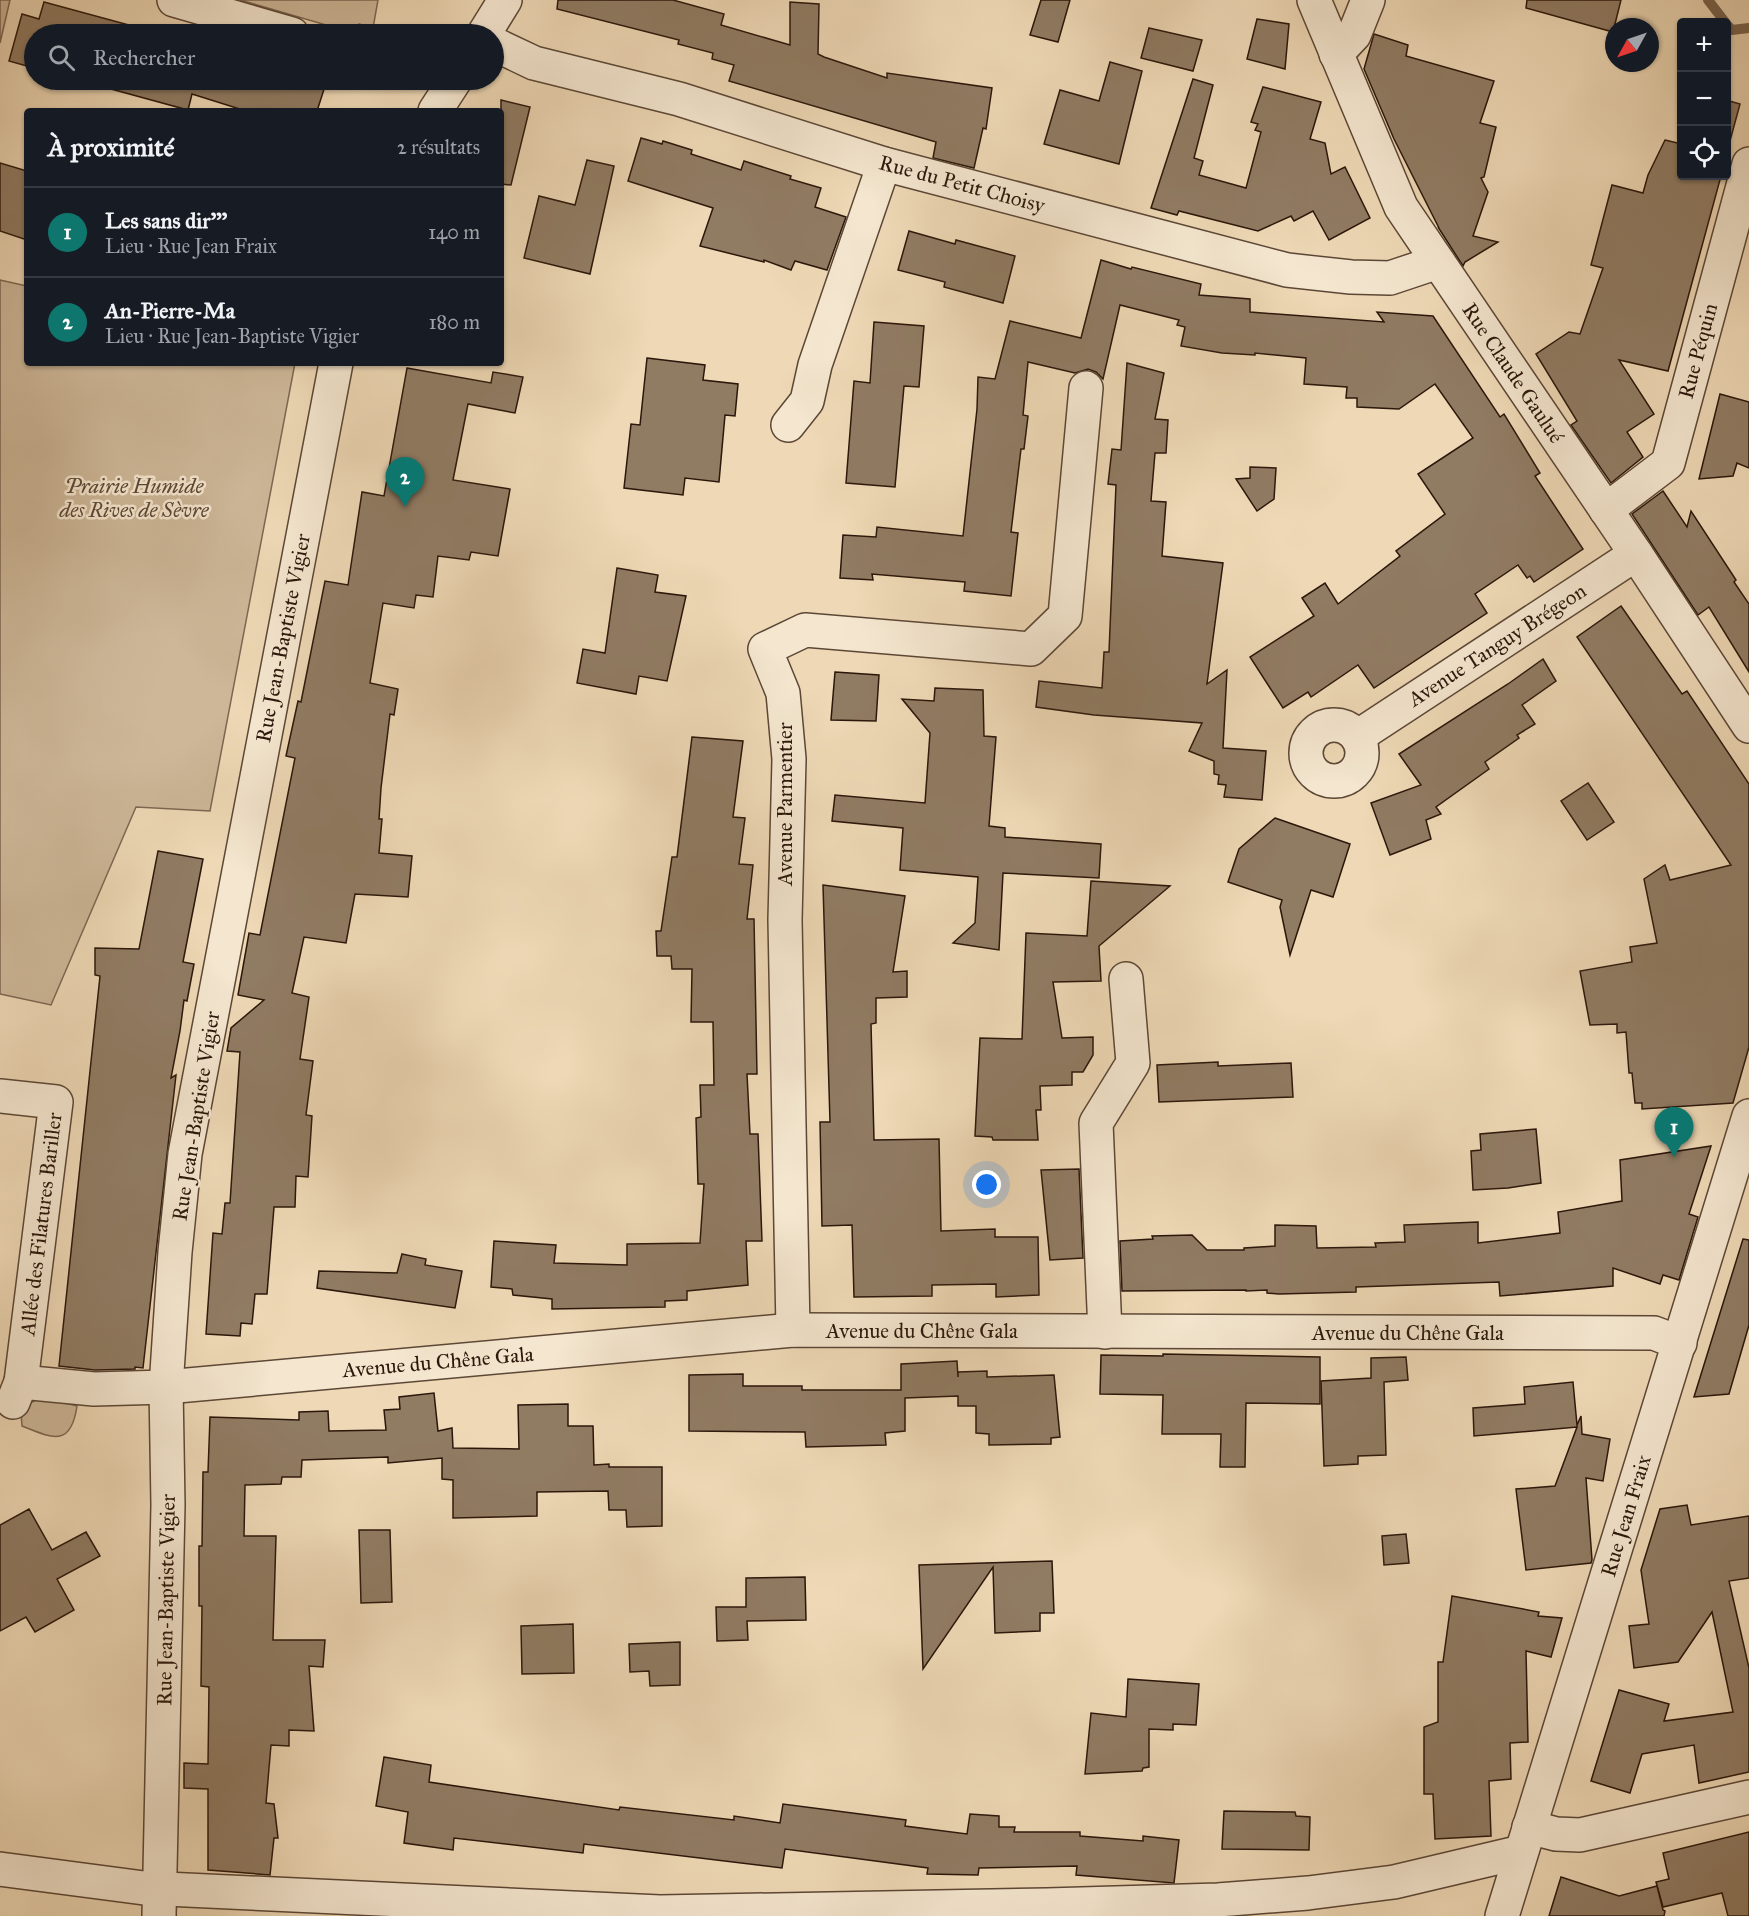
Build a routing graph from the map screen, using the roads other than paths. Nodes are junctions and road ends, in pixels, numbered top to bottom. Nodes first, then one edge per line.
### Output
1 (174, 0) edge
2 (505, 0) edge
3 (1314, 0) edge
4 (1368, 0) edge
5 (257, 24) edge
6 (490, 24) edge
7 (504, 50) edge
8 (1336, 54) junction
9 (884, 164) junction
10 (1749, 164) edge
11 (1438, 262) junction
12 (335, 366) edge
13 (1086, 388) dead end
14 (788, 425) dead end
15 (1606, 510) junction
16 (1636, 554) junction
17 (1749, 726) edge
18 (1358, 737) dead end
19 (1126, 979) dead end
20 (0, 1096) edge
21 (1749, 1116) edge
22 (793, 1330) junction
23 (1105, 1332) junction
24 (1680, 1342) junction
25 (166, 1387) junction
26 (1749, 1797) edge
27 (1525, 1840) junction
28 (0, 1869) edge
29 (160, 1902) edge
30 (899, 1912) edge
31 (1502, 1916) edge

1 - 5 street
2 - 6 street
3 - 8 street, Rue Claude Gaulué
4 - 8 street
7 - 9 street, Rue du Petit Choisy
8 - 11 street, Rue Claude Gaulué
9 - 11 street, Rue du Petit Choisy
9 - 14 street
10 - 15 street, Rue Péquin
11 - 15 street, Rue Claude Gaulué
12 - 25 street, Rue Jean-Baptiste Vigier
13 - 22 street, Avenue Parmentier
15 - 16 street, Rue Claude Gaulué
16 - 17 street, Rue Claude Gaulué
16 - 18 street, Avenue Tanguy Brégeon
19 - 23 street
20 - 25 street, Allée des Filatures Bariller
21 - 24 street, Rue Jean Fraix
22 - 23 street, Avenue du Chêne Gala
22 - 25 street, Avenue du Chêne Gala
23 - 24 street, Avenue du Chêne Gala
24 - 27 street, Rue Jean Fraix
25 - 29 street, Rue Jean-Baptiste Vigier
26 - 27 street
27 - 30 street
27 - 31 street, Rue Jean Fraix
28 - 29 street
29 - 30 street

